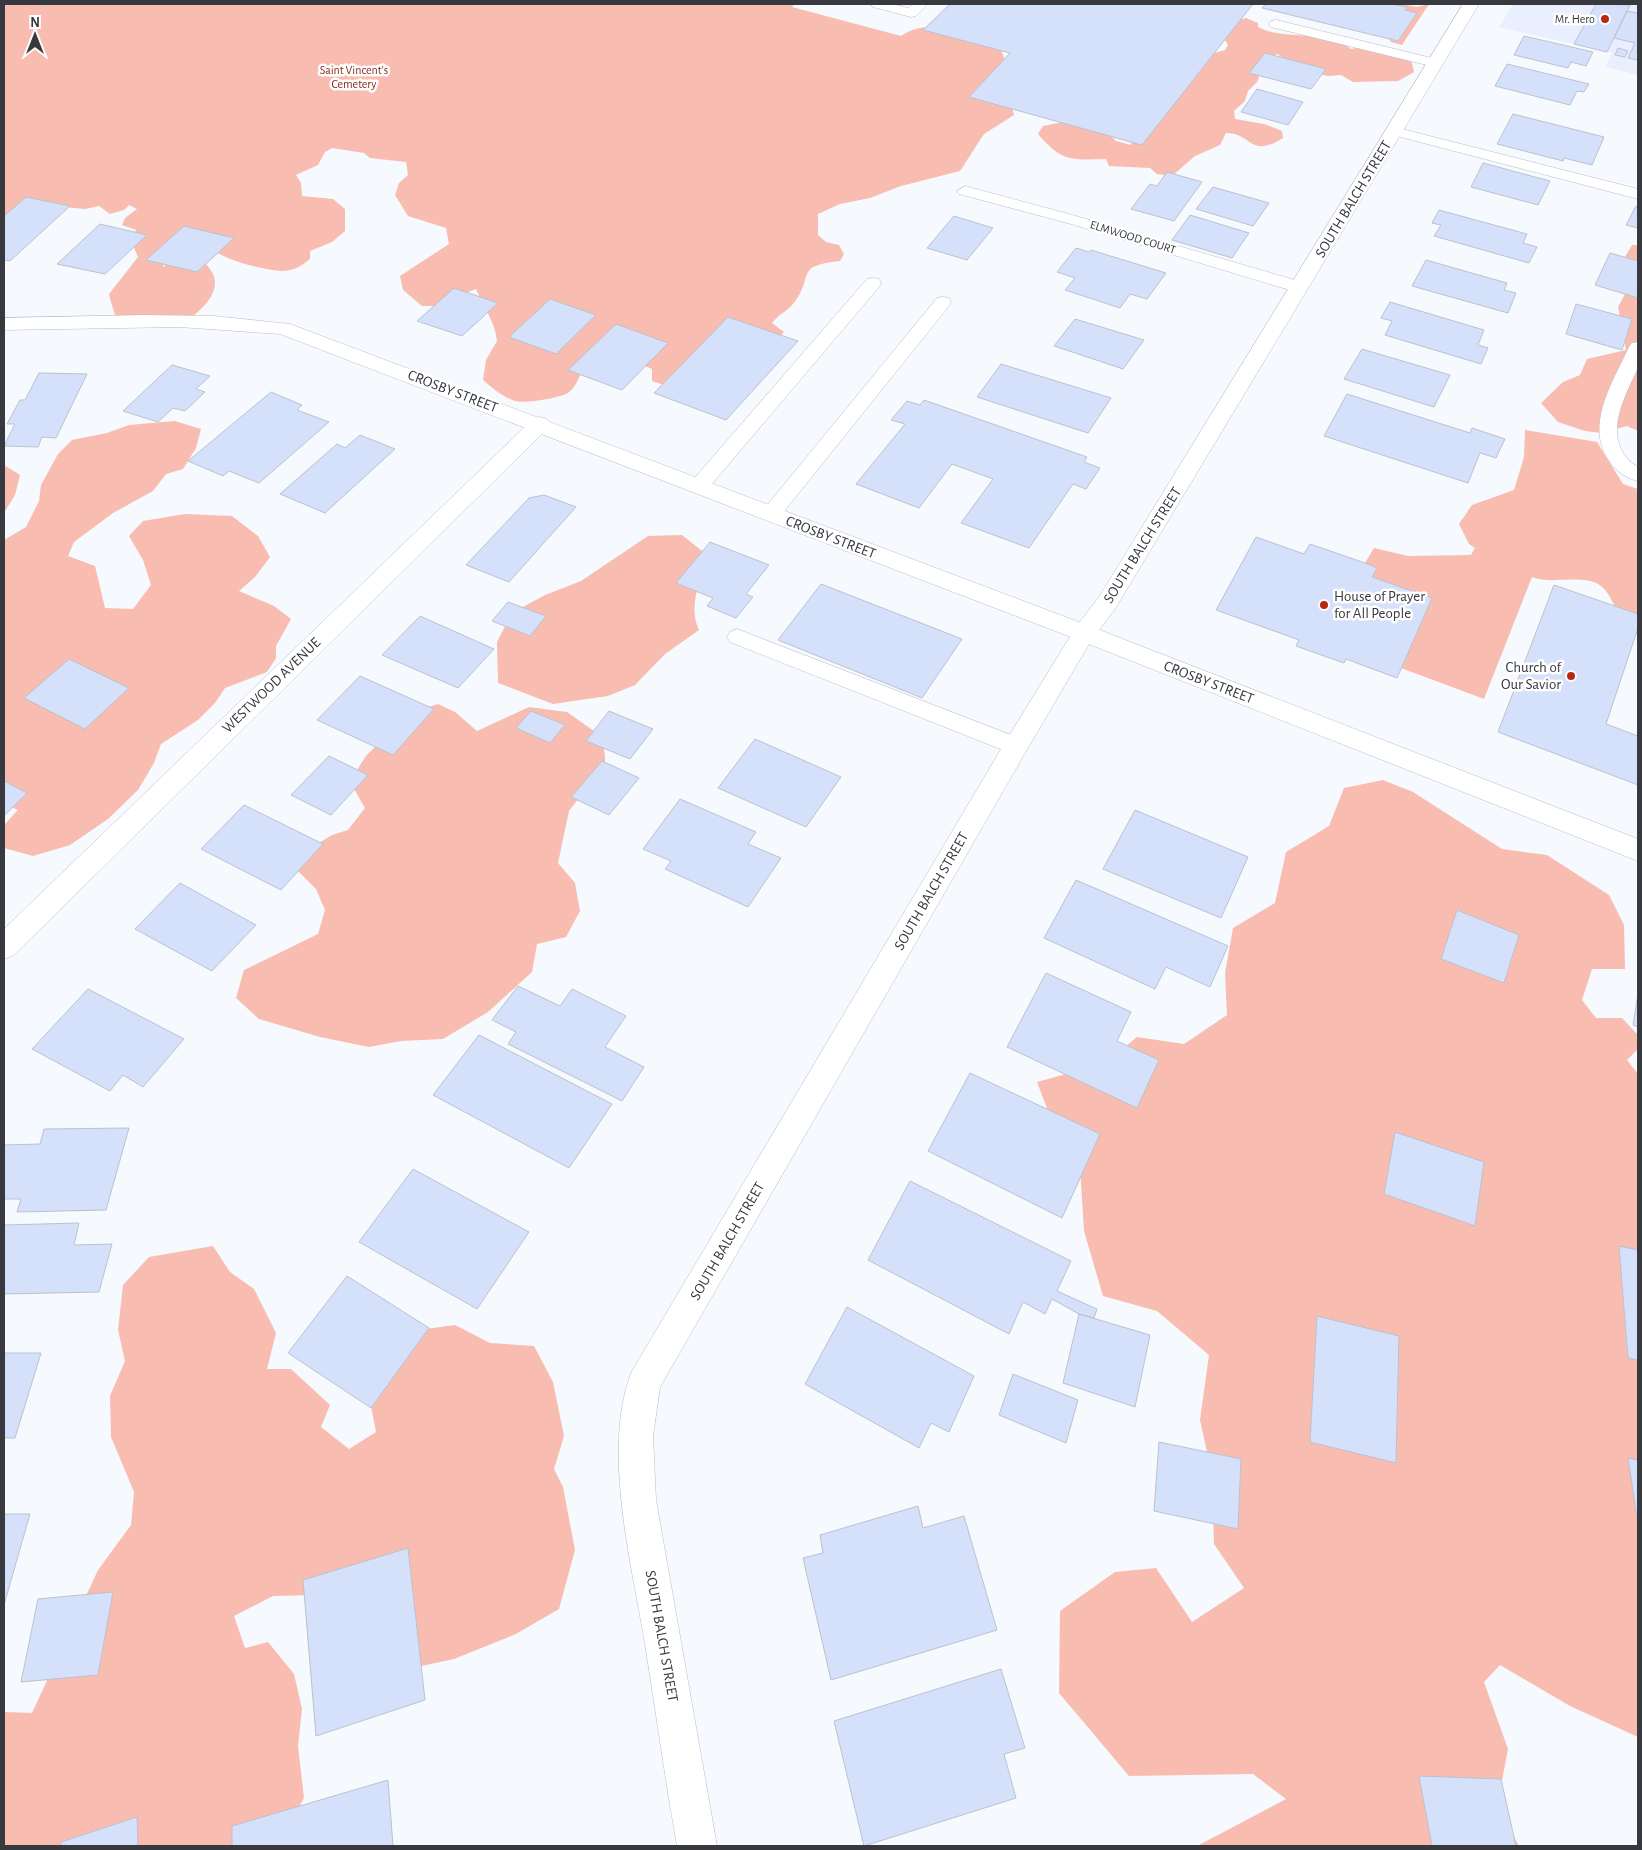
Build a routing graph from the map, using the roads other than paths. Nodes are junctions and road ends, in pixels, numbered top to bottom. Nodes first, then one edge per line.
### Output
1 (878, 4) edge
2 (921, 4) edge
3 (1471, 4) edge
4 (1276, 24) dead end
5 (1435, 63) junction
6 (1394, 132) junction
7 (965, 191) dead end
8 (1638, 194) edge
9 (872, 282) dead end
10 (1299, 287) junction
11 (943, 302) dead end
12 (4, 324) edge
13 (1638, 347) edge
14 (540, 424) junction
15 (1638, 475) edge
16 (699, 486) junction
17 (771, 514) junction
18 (1084, 633) junction
19 (737, 637) dead end
20 (1016, 746) junction
21 (1638, 850) edge
22 (4, 947) edge
23 (697, 1846) edge

1 - 2 lane
3 - 5 street, SOUTH BALCH STREET
4 - 5 lane
5 - 6 street, SOUTH BALCH STREET
6 - 8 lane
6 - 10 street, SOUTH BALCH STREET
7 - 10 lane, ELMWOOD COURT
9 - 16 lane
10 - 18 street, SOUTH BALCH STREET
11 - 17 lane
12 - 14 street, CROSBY STREET
13 - 15 lane
14 - 16 street, CROSBY STREET
14 - 22 street, WESTWOOD AVENUE
16 - 17 street, CROSBY STREET
17 - 18 street, CROSBY STREET
18 - 20 street, SOUTH BALCH STREET
18 - 21 street, CROSBY STREET
19 - 20 lane
20 - 23 street, SOUTH BALCH STREET

